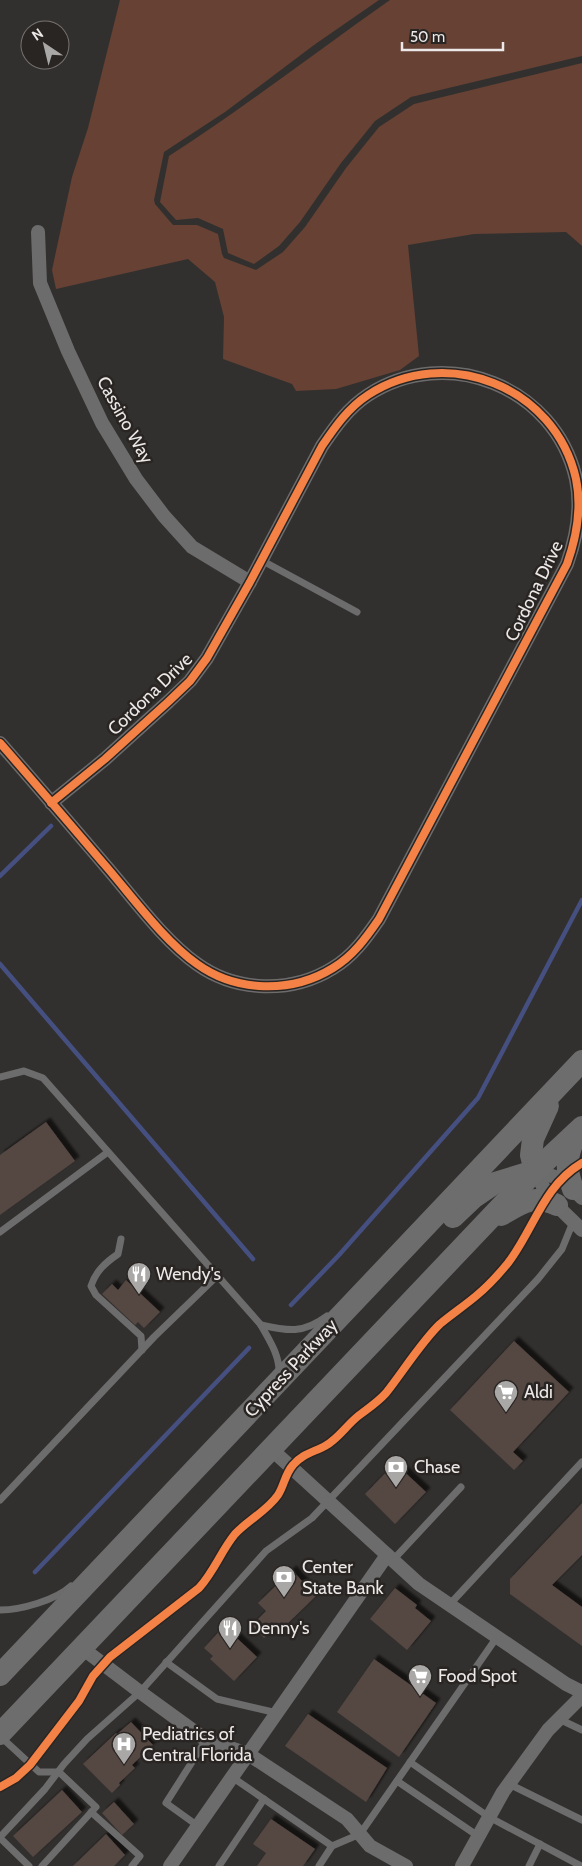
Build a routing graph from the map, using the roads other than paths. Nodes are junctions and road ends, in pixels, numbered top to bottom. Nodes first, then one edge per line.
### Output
1 (38, 232) dead end
2 (261, 560) junction
3 (250, 582) junction
4 (357, 612) dead end
5 (0, 742) edge
6 (51, 803) junction
7 (582, 1061) edge
8 (0, 1078) edge
9 (556, 1089) junction
10 (579, 1130) edge
11 (108, 1152) junction
12 (535, 1171) junction
13 (577, 1194) edge
14 (556, 1206) junction
15 (483, 1226) junction
16 (578, 1226) edge
17 (0, 1232) edge
18 (121, 1238) dead end
19 (409, 1238) junction
20 (217, 1276) junction
21 (334, 1311) dead end
22 (261, 1325) junction
23 (142, 1350) junction
24 (276, 1384) junction
25 (270, 1448) junction
26 (205, 1459) junction
27 (582, 1462) edge
28 (461, 1487) dead end
29 (164, 1490) dead end
30 (0, 1500) edge
31 (328, 1501) junction
32 (108, 1550) dead end
33 (390, 1557) junction
34 (95, 1563) dead end
35 (74, 1583) dead end
36 (450, 1604) junction
37 (0, 1610) edge
38 (497, 1637) junction
39 (82, 1648) junction
40 (166, 1662) junction
41 (0, 1675) edge
42 (140, 1692) junction
43 (582, 1692) edge
44 (582, 1696) edge
45 (277, 1713) junction
46 (559, 1719) junction
47 (582, 1730) edge
48 (0, 1735) edge
49 (206, 1740) junction
50 (248, 1754) junction
51 (410, 1762) junction
52 (59, 1772) junction
53 (232, 1776) junction
54 (397, 1781) junction
55 (509, 1784) junction
56 (264, 1799) junction
57 (91, 1812) junction
58 (489, 1817) junction
59 (582, 1820) edge
60 (198, 1826) junction
61 (360, 1834) junction
62 (478, 1836) junction
63 (0, 1837) edge
64 (540, 1844) junction
65 (332, 1846) junction
66 (29, 1866) edge
67 (42, 1866) edge
68 (132, 1866) edge
69 (170, 1866) edge
70 (219, 1866) edge
71 (319, 1866) edge
72 (406, 1866) edge
73 (462, 1866) edge
74 (529, 1866) edge
75 (581, 1866) edge

1 - 3 street, Cassino Way
2 - 3 street, Cordona Drive
2 - 4 lane
2 - 6 street, Cordona Drive
3 - 6 street, Cordona Drive
5 - 6 street, Cordona Drive
7 - 9 main road, Cypress Parkway
8 - 11 lane
9 - 12 main road
9 - 19 main road, Cypress Parkway
10 - 12 main road
10 - 13 main road
11 - 17 lane
11 - 20 lane
12 - 13 street
12 - 14 street
12 - 15 main road
12 - 19 main road
14 - 15 main road
14 - 16 street
15 - 25 main road
16 - 31 lane
18 - 23 lane
19 - 24 main road, Cypress Parkway
20 - 22 lane
20 - 23 lane
21 - 22 lane
22 - 24 lane
23 - 30 lane
24 - 26 main road, Cypress Parkway
25 - 31 street
25 - 39 main road
26 - 29 lane
26 - 41 main road, Cypress Parkway
27 - 36 lane
28 - 33 lane
31 - 33 street
31 - 40 lane
32 - 34 lane
33 - 36 street
33 - 45 street
35 - 37 lane
36 - 38 street
38 - 43 street
38 - 51 lane
39 - 42 street
39 - 48 main road
40 - 42 lane
40 - 45 lane
42 - 49 street
42 - 52 lane
44 - 46 street
45 - 50 street
46 - 47 lane
46 - 55 street
48 - 52 lane
49 - 50 street
49 - 60 lane
50 - 53 street
50 - 61 street
51 - 54 lane
51 - 58 lane
52 - 57 lane
52 - 63 lane
53 - 56 lane
53 - 60 street
54 - 61 lane
54 - 62 lane
55 - 58 street
55 - 59 lane
56 - 65 lane
56 - 70 lane
57 - 67 lane
57 - 68 lane
58 - 62 street
58 - 64 lane
60 - 69 street
61 - 65 lane
61 - 72 street
62 - 73 street
63 - 66 lane
64 - 74 lane
64 - 75 lane
65 - 71 lane

